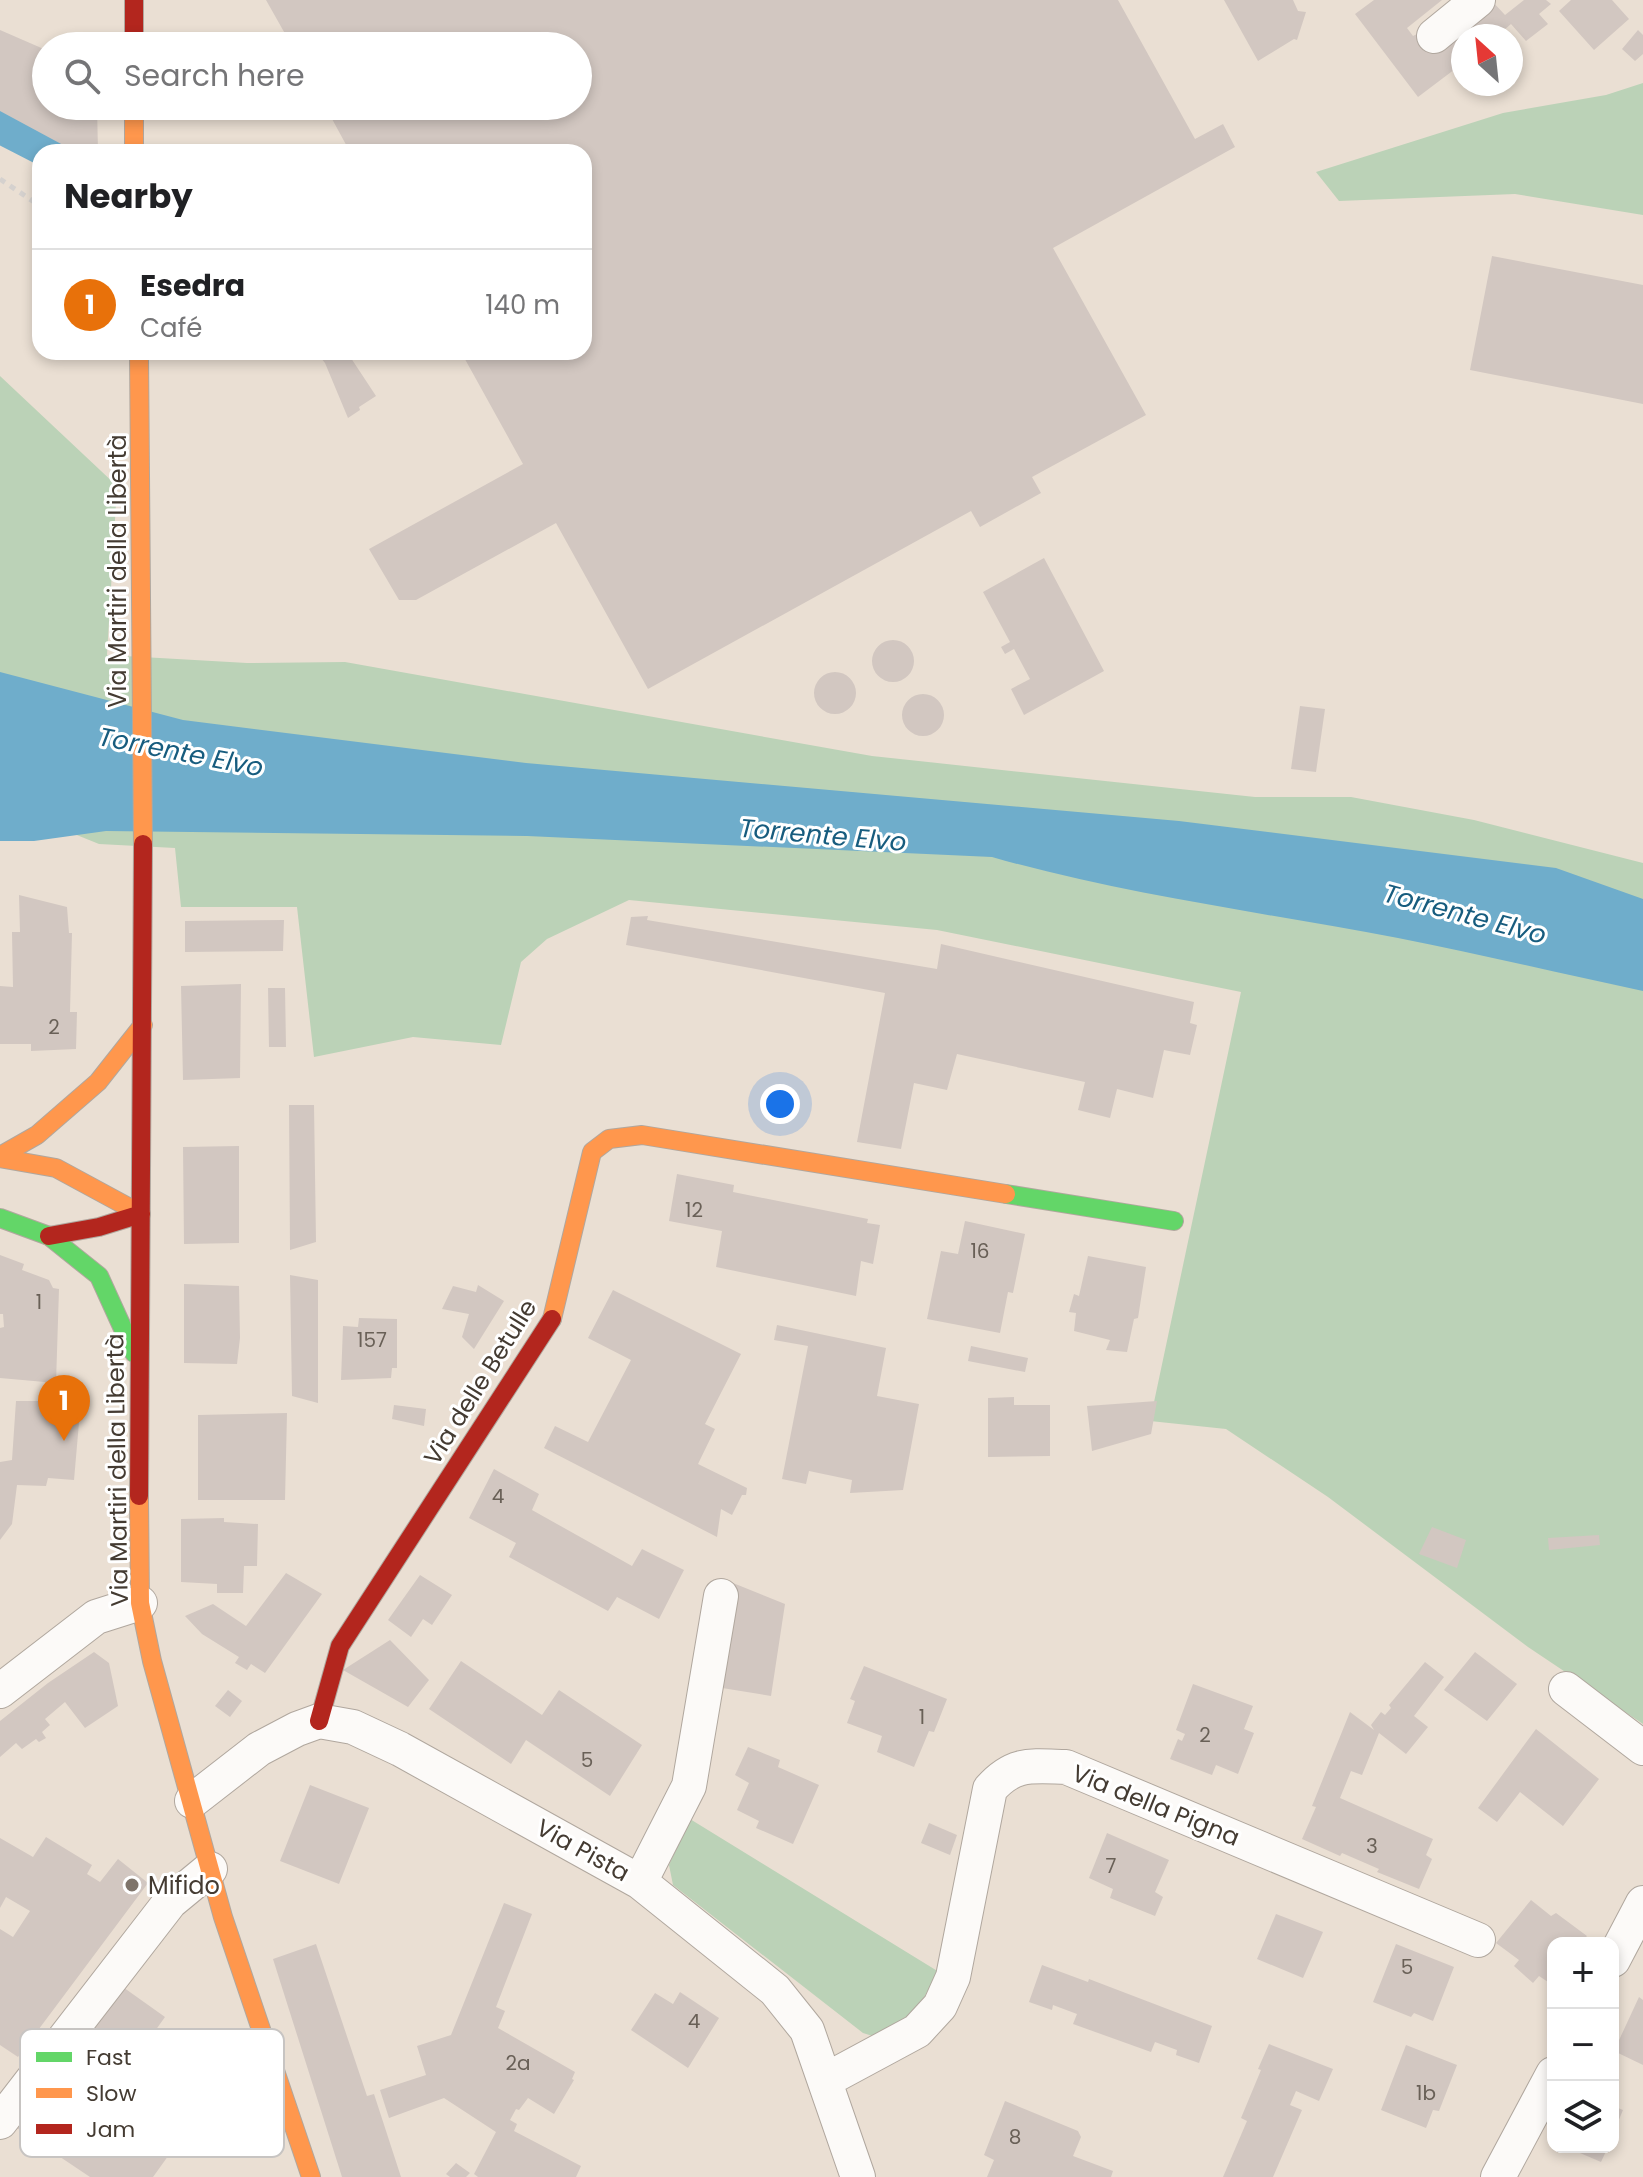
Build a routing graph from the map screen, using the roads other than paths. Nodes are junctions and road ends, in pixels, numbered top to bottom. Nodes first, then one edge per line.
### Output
1 (134, 0) edge
2 (1478, 0) edge
3 (134, 32) edge
4 (1434, 36) dead end
5 (134, 120) edge
6 (134, 144) edge
7 (139, 360) edge
8 (143, 1025) junction
9 (0, 1157) edge
10 (141, 1214) junction
11 (0, 1218) edge
12 (1174, 1221) dead end
13 (49, 1236) junction
14 (138, 1363) junction
15 (721, 1596) dead end
16 (140, 1603) junction
17 (1566, 1689) dead end
18 (0, 1691) edge
19 (319, 1721) junction
20 (1643, 1748) edge
21 (192, 1801) junction
22 (210, 1869) junction
23 (640, 1882) junction
24 (1643, 1903) edge
25 (1478, 1940) dead end
26 (1619, 1949) edge
27 (72, 2029) edge
28 (261, 2029) edge
29 (826, 2080) junction
30 (1549, 2081) edge
31 (20, 2096) edge
32 (284, 2097) edge
33 (0, 2122) edge
34 (311, 2177) edge
35 (858, 2177) edge
36 (1498, 2177) edge

1 - 3 main road
2 - 4 street
5 - 6 main road
7 - 8 main road, Via Martiri della Libertà
8 - 9 main road
8 - 10 main road, Via Martiri della Libertà
9 - 10 main road
10 - 13 main road
10 - 14 main road, Via Martiri della Libertà
11 - 13 main road
12 - 19 main road, Via delle Betulle
13 - 14 main road
14 - 16 main road, Via Martiri della Libertà
15 - 23 street
16 - 18 street
16 - 21 main road, Via Martiri della Libertà
17 - 20 street
19 - 21 street
19 - 23 street, Via Pista
21 - 22 main road, Via Martiri della Libertà
22 - 27 street
22 - 28 main road, Via Martiri della Libertà
23 - 29 street, Via Pista
24 - 26 street
25 - 29 street, Via della Pigna
29 - 35 street, Via Pista
30 - 36 street
31 - 33 street
32 - 34 main road, Via Martiri della Libertà

